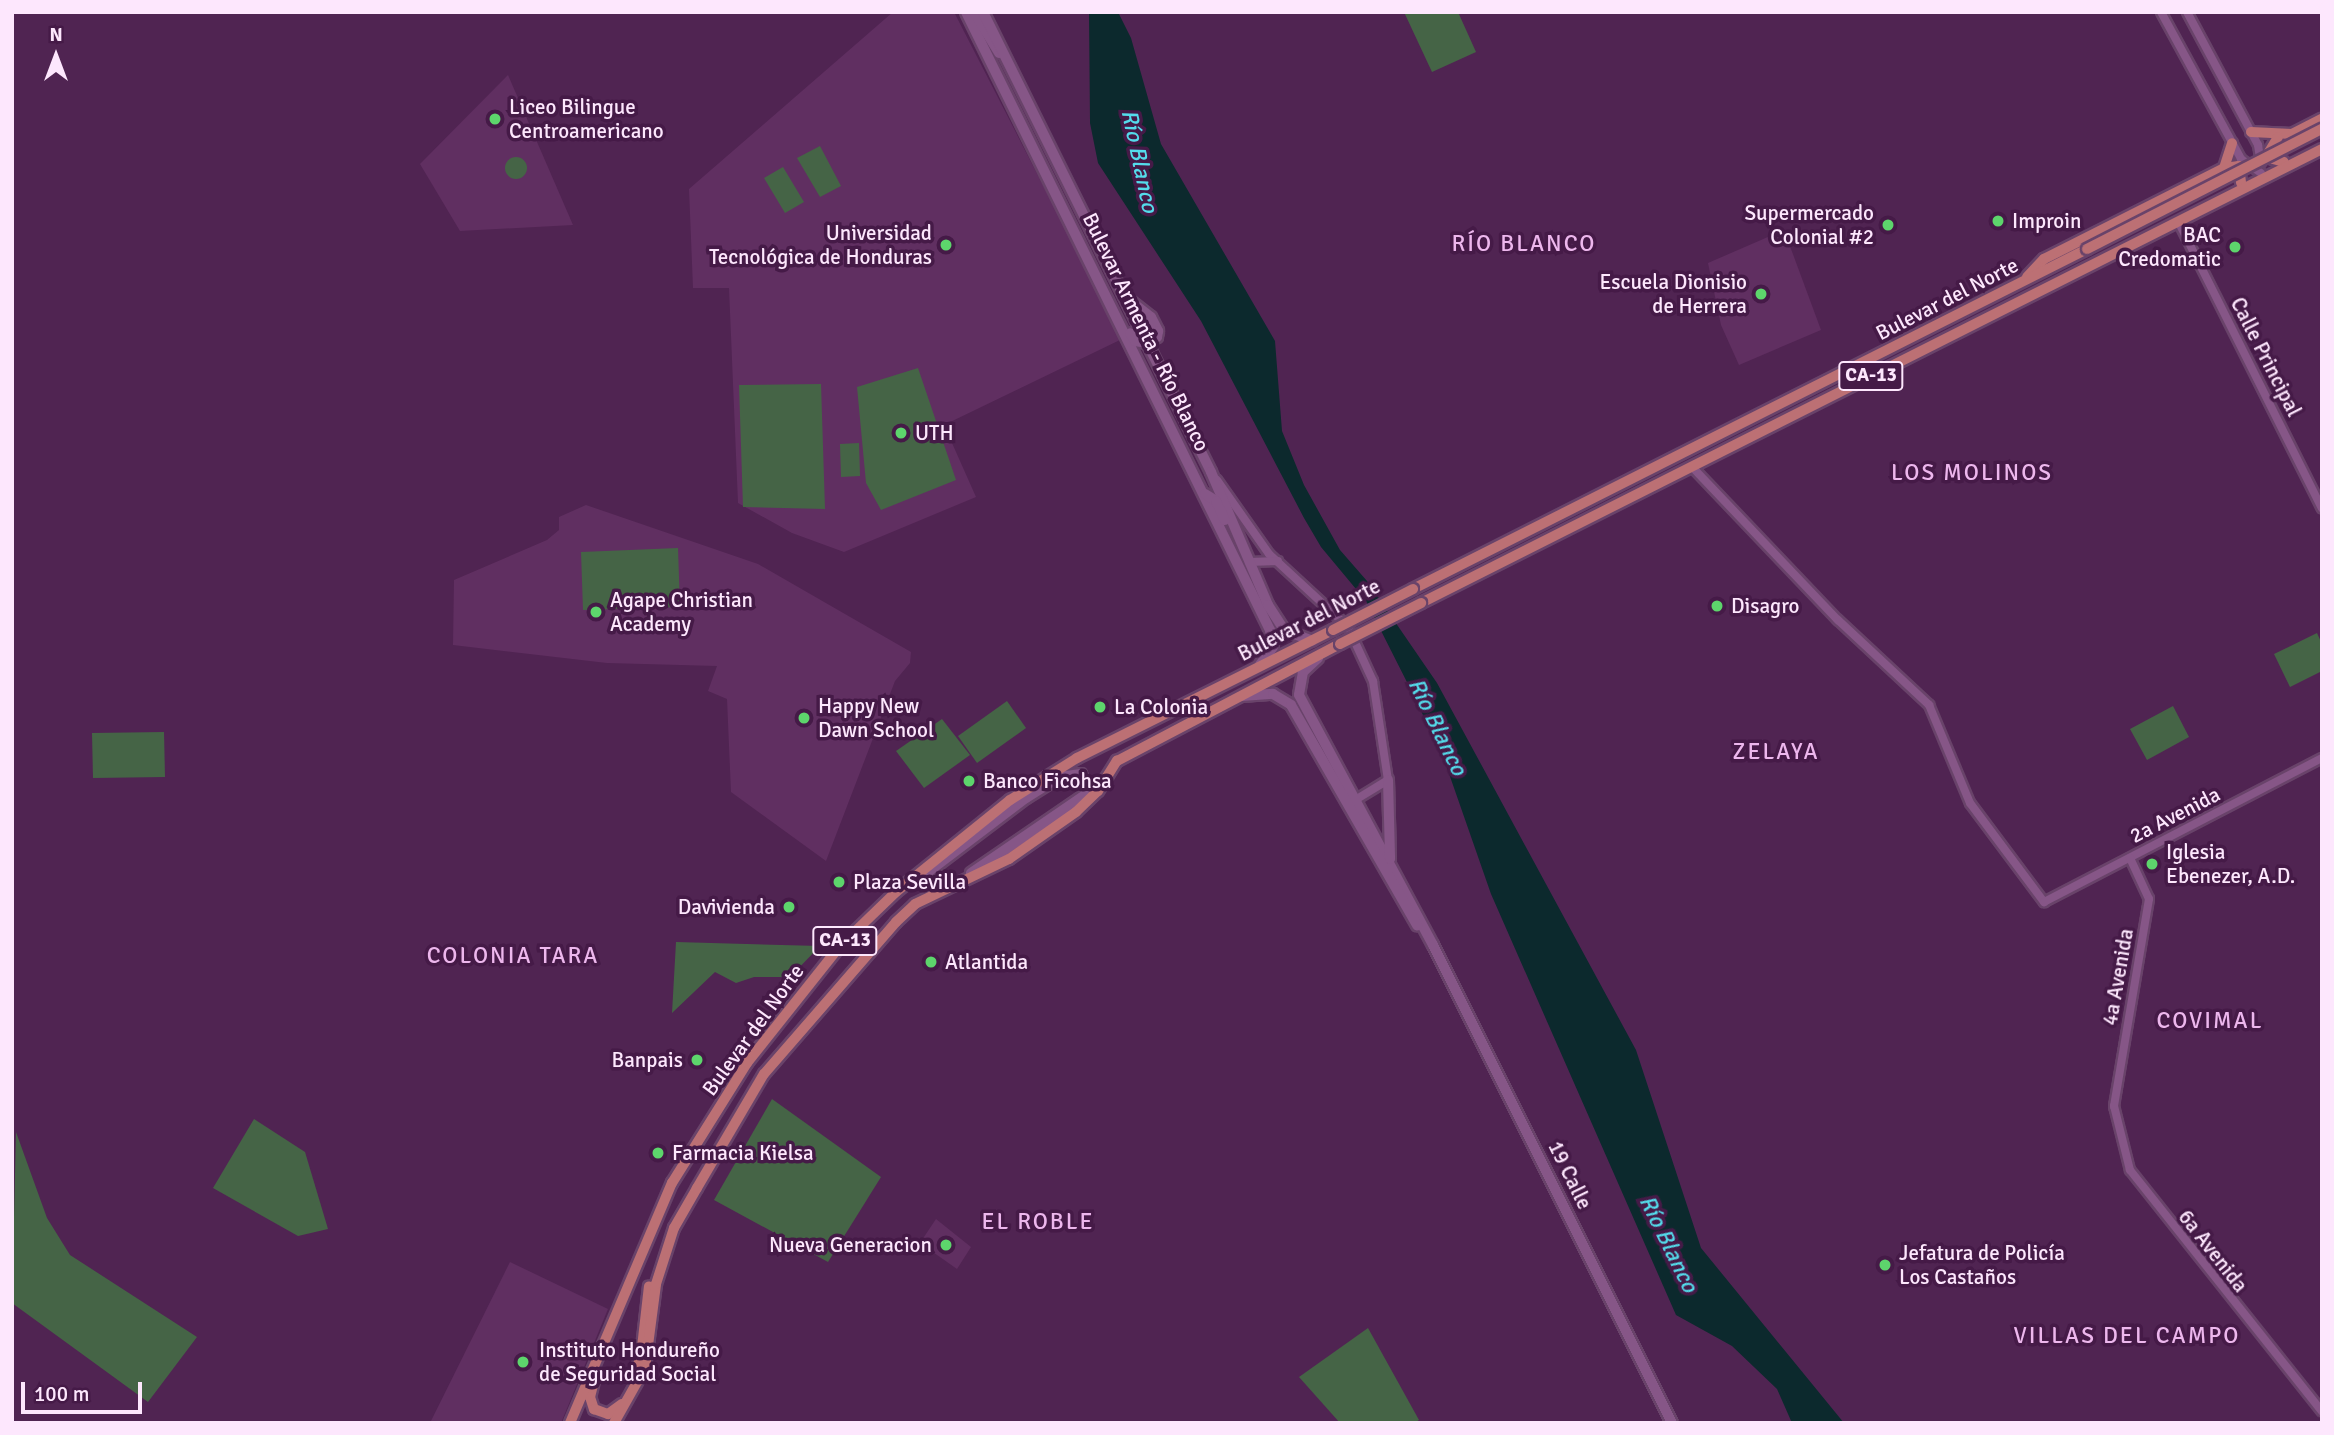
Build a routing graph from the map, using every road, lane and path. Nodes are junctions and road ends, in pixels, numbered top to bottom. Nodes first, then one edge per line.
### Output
1 (966, 12) edge
2 (974, 12) edge
3 (984, 12) edge
4 (2161, 12) edge
5 (2187, 12) edge
6 (1007, 61) junction
7 (2322, 120) edge
8 (2322, 130) edge
9 (2251, 132) junction
10 (2278, 137) junction
11 (2232, 143) junction
12 (2322, 146) edge
13 (2284, 162) junction
14 (2224, 168) junction
15 (2261, 173) junction
16 (2241, 183) junction
17 (2179, 223) junction
18 (1086, 253) junction
19 (2078, 271) junction
20 (2024, 281) junction
21 (1121, 293) junction
22 (1147, 343) junction
23 (1693, 468) junction
24 (1211, 472) junction
25 (1204, 494) junction
26 (2322, 508) edge
27 (1278, 561) junction
28 (1249, 562) junction
29 (1284, 630) junction
30 (1272, 636) junction
31 (1312, 640) junction
32 (1324, 652) junction
33 (1257, 668) junction
34 (1239, 696) junction
35 (2322, 758) edge
36 (1388, 780) junction
37 (1352, 803) junction
38 (2130, 858) junction
39 (1390, 863) junction
40 (896, 892) junction
41 (915, 904) junction
42 (1433, 944) junction
43 (768, 1035) junction
44 (2114, 1106) joint
45 (674, 1228) junction
46 (2322, 1411) edge
47 (570, 1423) edge
48 (614, 1423) edge
49 (1672, 1423) edge

1 - 18 main road, Bulevar Armenta - Río Blanco
2 - 6 main road
3 - 6 main road, Bulevar Armenta - Río Blanco
4 - 11 street
5 - 9 street
6 - 21 main road, Bulevar Armenta - Río Blanco
7 - 10 highway
8 - 20 highway, Bulevar del Norte / CA-13, bridge
9 - 10 highway
9 - 15 street
10 - 13 highway
11 - 14 highway
11 - 15 street
12 - 13 highway
12 - 17 highway, Bulevar del Norte / CA-13
13 - 15 highway
14 - 16 highway
14 - 20 highway
15 - 16 highway
16 - 19 highway
17 - 19 highway, Bulevar del Norte / CA-13
17 - 26 street, Calle Principal
18 - 22 main road
18 - 25 main road, Bulevar Armenta - Río Blanco
19 - 23 highway, Bulevar del Norte / CA-13
20 - 31 highway, Bulevar del Norte / CA-13, bridge
21 - 22 main road, Bulevar Armenta - Río Blanco
21 - 22 main road
22 - 24 main road, Bulevar Armenta - Río Blanco
23 - 32 highway, Bulevar del Norte / CA-13, bridge
23 - 38 street, 2a Avenida
24 - 27 street
24 - 28 main road, Bulevar Armenta - Río Blanco
25 - 28 main road
25 - 30 main road, Bulevar Armenta - Río Blanco
27 - 28 street
27 - 36 street
28 - 29 main road, Bulevar Armenta - Río Blanco
29 - 30 main road
29 - 31 main road
30 - 33 main road
31 - 33 highway, Bulevar del Norte / CA-13
32 - 34 highway, Bulevar del Norte / CA-13
32 - 37 main road, 19 Calle
33 - 40 highway, Bulevar del Norte / CA-13
34 - 37 main road, 19 Calle
34 - 41 highway, Bulevar del Norte / CA-13
35 - 38 street, 2a Avenida
36 - 37 street
36 - 39 main road
37 - 39 main road, 19 Calle
37 - 42 main road, 19 Calle
38 - 44 street, 4a Avenida
39 - 42 main road, 19 Calle
40 - 41 main road
40 - 43 highway, Bulevar del Norte / CA-13
41 - 45 highway, Bulevar del Norte / CA-13
42 - 49 main road, 19 Calle
43 - 45 highway
43 - 47 highway, Bulevar del Norte / CA-13
44 - 46 street, 6a Avenida
45 - 48 highway, Bulevar del Norte / CA-13

